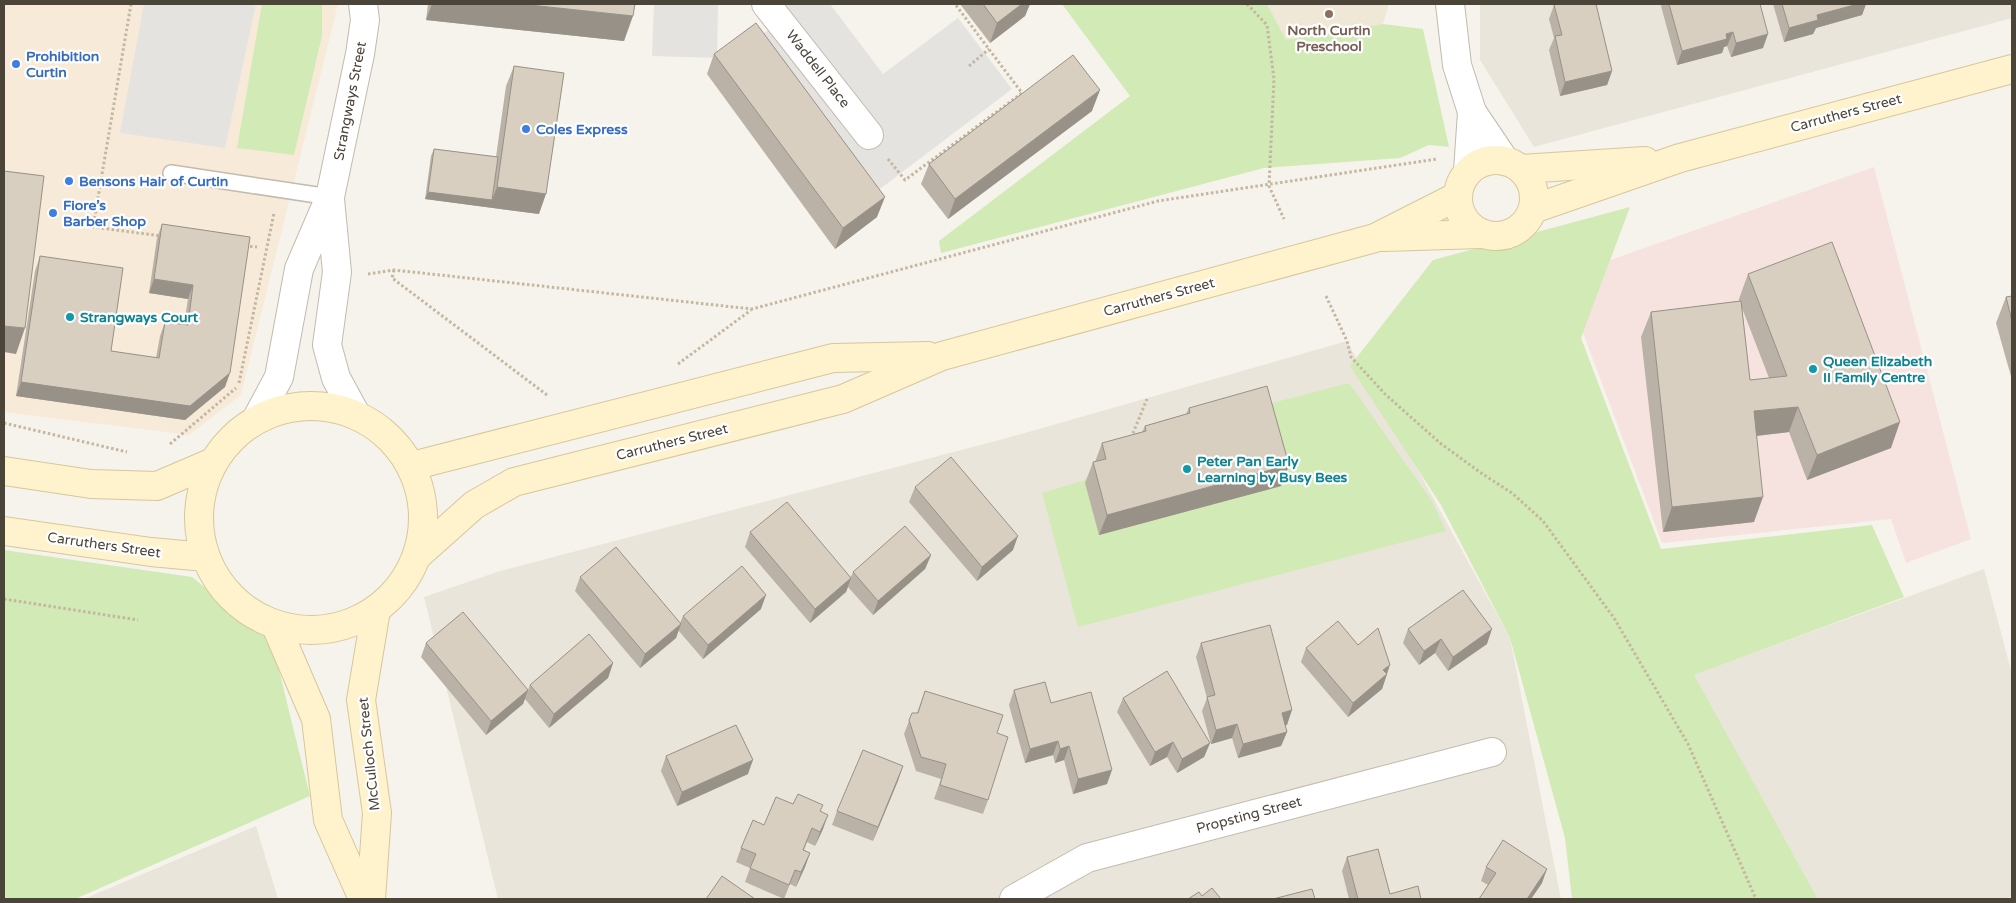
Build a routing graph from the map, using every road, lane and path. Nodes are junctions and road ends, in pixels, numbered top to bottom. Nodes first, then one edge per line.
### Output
1 (131, 4) edge
2 (363, 4) edge
3 (766, 4) edge
4 (955, 4) edge
5 (1247, 4) edge
6 (1450, 4) edge
7 (989, 49) junction
8 (969, 66) dead end
9 (2012, 69) edge
10 (1472, 112) junction
11 (869, 135) joint
12 (1680, 158) junction
13 (1514, 165) junction
14 (171, 173) dead end
15 (1457, 176) junction
16 (1269, 186) junction
17 (279, 190) junction
18 (330, 198) junction
19 (1533, 209) junction
20 (1284, 219) dead end
21 (1481, 234) junction
22 (170, 237) edge
23 (1375, 238) junction
24 (238, 245) edge
25 (257, 247) dead end
26 (394, 270) junction
27 (365, 275) dead end
28 (1326, 296) dead end
29 (752, 310) junction
30 (942, 356) junction
31 (676, 365) dead end
32 (546, 395) dead end
33 (1147, 399) dead end
34 (355, 413) junction
35 (256, 420) junction
36 (1129, 444) edge
37 (169, 446) dead end
38 (213, 462) junction
39 (412, 466) junction
40 (4, 471) edge
41 (4, 531) edge
42 (418, 555) junction
43 (205, 557) junction
44 (4, 600) edge
45 (376, 610) junction
46 (138, 620) dead end
47 (276, 626) junction
48 (1492, 752) dead end
49 (363, 899) edge
50 (371, 899) edge
51 (1014, 899) edge
52 (1756, 899) edge

1 - 22 path
2 - 18 street, Strangways Street
3 - 11 street, Waddell Place
4 - 7 path
5 - 16 path
6 - 10 street
7 - 8 path
7 - 11 path
9 - 12 main road, Carruthers Street
10 - 13 street
10 - 15 street
12 - 13 main road, Carruthers Street
12 - 19 main road, Carruthers Street
13 - 15 main road
13 - 19 main road
14 - 17 lane
15 - 16 path
15 - 21 main road
15 - 23 main road, Carruthers Street
16 - 20 path
16 - 29 path
17 - 18 lane
17 - 37 path
18 - 34 street, Strangways Street
18 - 35 street, Strangways Street
19 - 21 main road
21 - 23 main road, Carruthers Street
23 - 30 main road, Carruthers Street
24 - 25 path
26 - 27 path
26 - 29 path
26 - 32 path
28 - 52 path
29 - 31 path
30 - 39 main road, Carruthers Street
30 - 42 main road, Carruthers Street
33 - 36 path
34 - 35 main road
34 - 39 main road
35 - 38 main road
38 - 40 main road
38 - 43 main road
39 - 42 main road
41 - 43 main road, Carruthers Street
42 - 45 main road
43 - 47 main road
44 - 46 path
45 - 47 main road
45 - 50 main road, McCulloch Street
47 - 49 main road
48 - 51 street, Propsting Street

